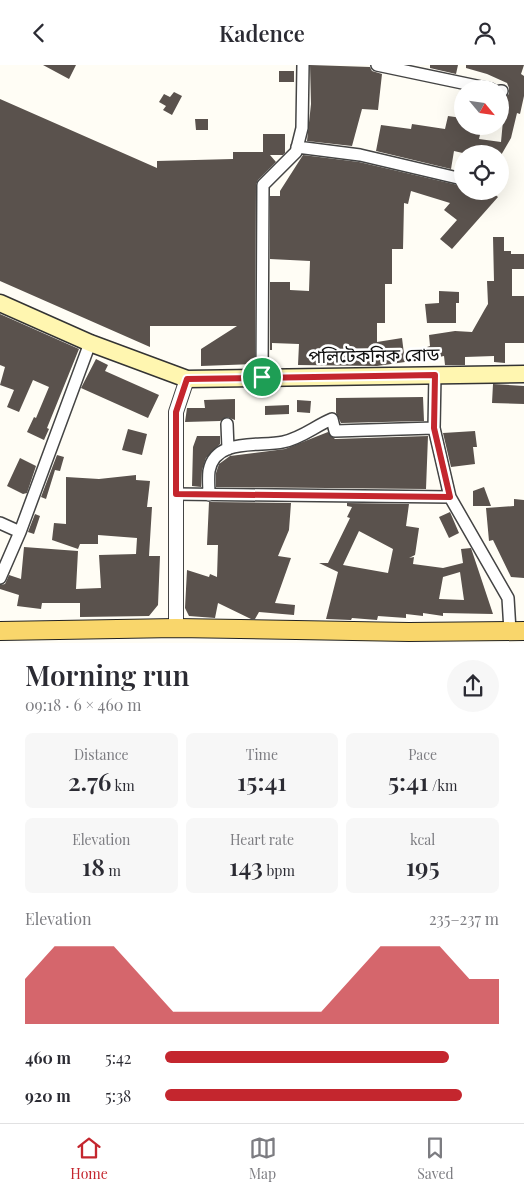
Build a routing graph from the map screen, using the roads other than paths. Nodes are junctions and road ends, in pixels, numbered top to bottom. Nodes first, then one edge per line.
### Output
1 (303, 65) edge
2 (377, 65) edge
3 (454, 81) edge
4 (297, 147) junction
5 (454, 177) edge
6 (0, 303) edge
7 (90, 343) junction
8 (524, 374) edge
9 (435, 375) junction
10 (262, 377) junction
11 (187, 379) junction
12 (227, 424) dead end
13 (434, 428) junction
14 (228, 449) junction
15 (176, 494) junction
16 (209, 495) junction
17 (450, 497) junction
18 (0, 523) edge
19 (20, 532) junction
20 (0, 578) edge
21 (176, 628) junction
22 (0, 631) edge
23 (517, 631) edge

1 - 4 street
2 - 3 street
4 - 5 street
4 - 10 street
6 - 7 main road, পলিটেকনিক রোড
7 - 11 main road, পলিটেকনিক রোড
7 - 19 street
8 - 9 main road, পলিটেকনিক রোড
9 - 10 main road, পলিটেকনিক রোড
9 - 13 street
10 - 11 main road, পলিটেকনিক রোড
11 - 15 street
12 - 14 street
13 - 14 street
13 - 17 street
14 - 16 street
15 - 16 street
15 - 21 street
16 - 17 street
17 - 23 street
18 - 19 street
19 - 20 street
21 - 22 main road
21 - 23 main road

